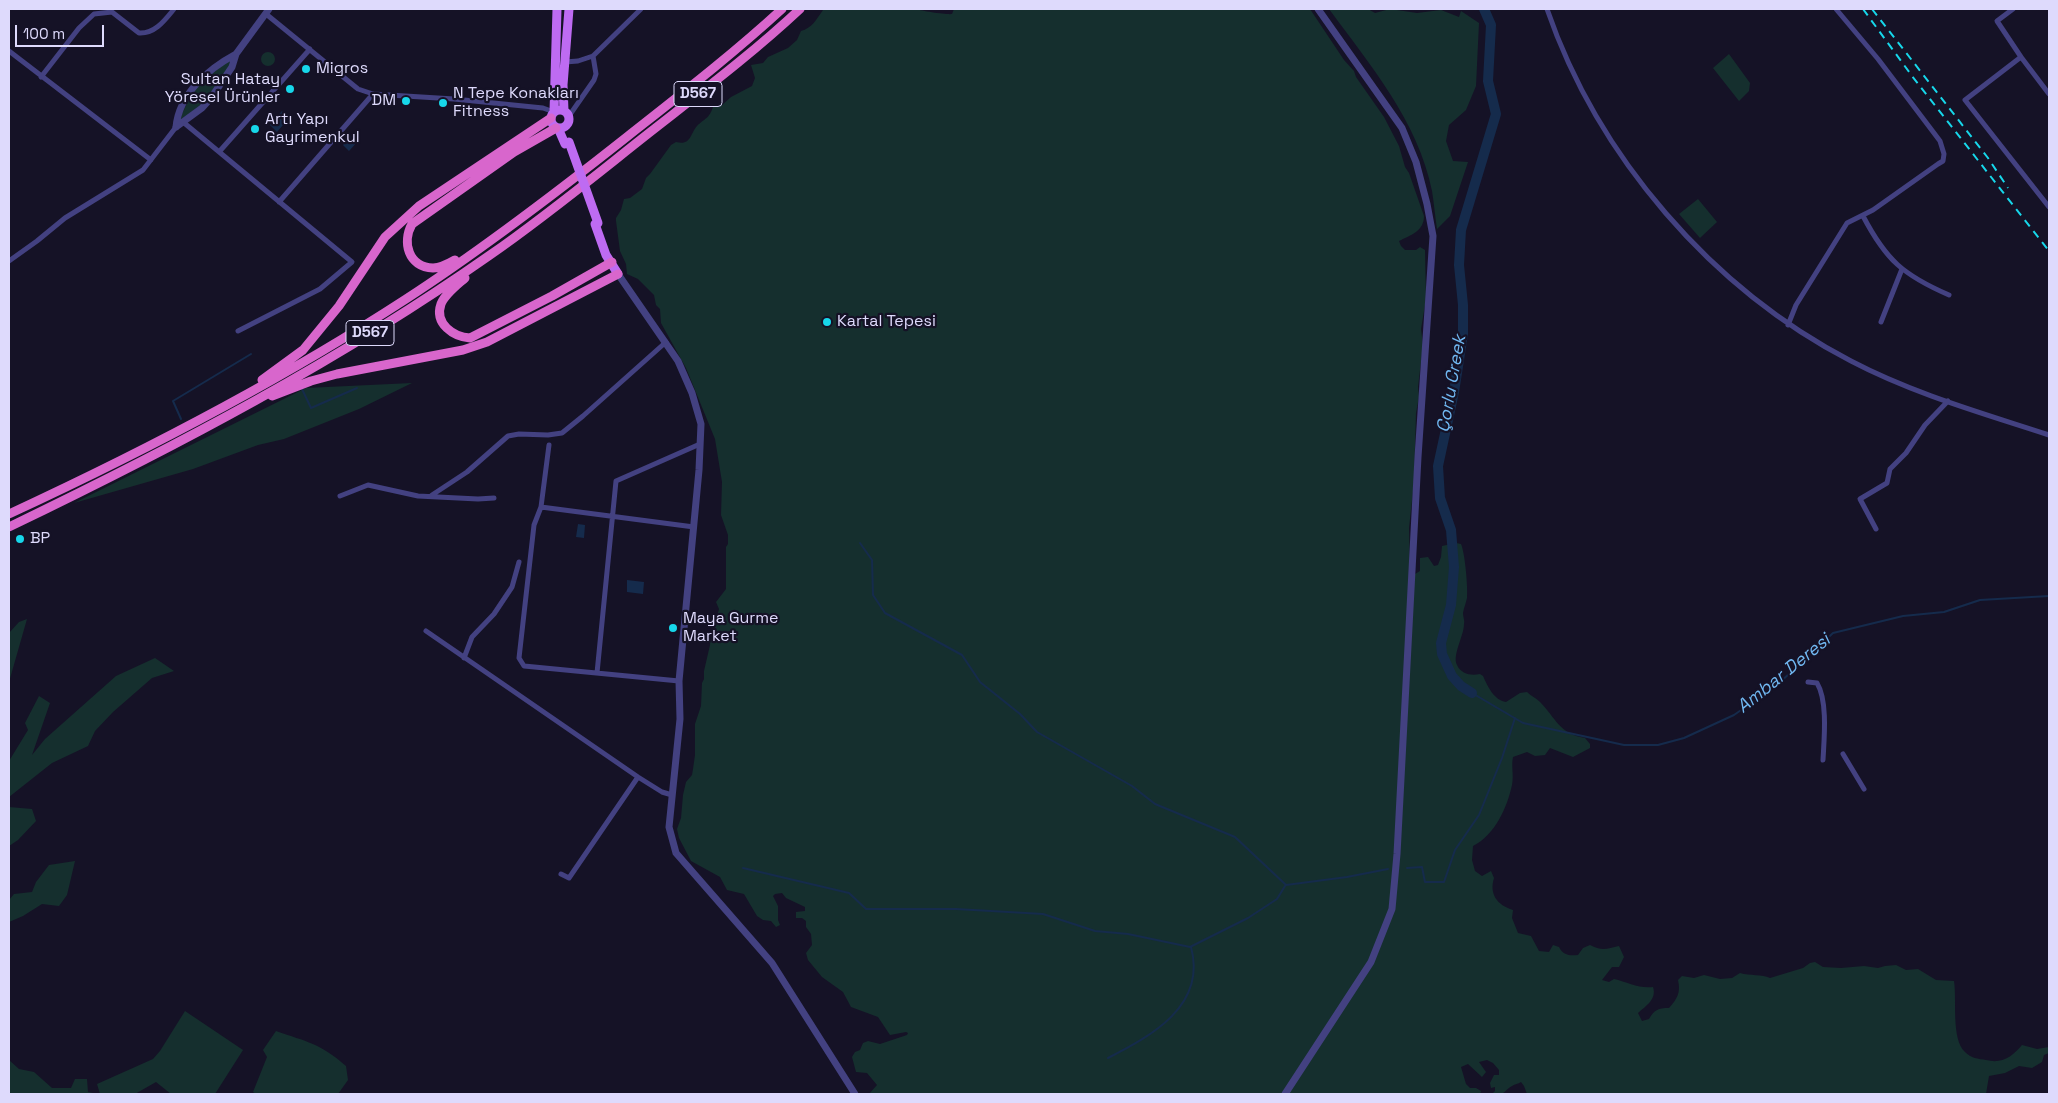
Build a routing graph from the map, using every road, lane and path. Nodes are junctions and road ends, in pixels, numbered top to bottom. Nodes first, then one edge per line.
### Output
1 (174, 9) edge
2 (557, 9) edge
3 (569, 9) edge
4 (641, 9) edge
5 (782, 9) edge
6 (800, 9) edge
7 (1318, 9) edge
8 (1549, 9) edge
9 (1836, 9) edge
10 (2014, 9) edge
11 (268, 11) edge
12 (310, 49) junction
13 (9, 51) edge
14 (236, 54) junction
15 (593, 56) junction
16 (2021, 57) junction
17 (565, 62) junction
18 (41, 77) junction
19 (373, 94) junction
20 (2049, 94) edge
21 (552, 116) junction
22 (567, 117) junction
23 (179, 125) junction
24 (557, 128) junction
25 (567, 143) junction
26 (220, 152) junction
27 (151, 160) junction
28 (279, 202) junction
29 (2049, 207) edge
30 (1863, 216) junction
31 (484, 246) junction
32 (491, 255) junction
33 (9, 261) edge
34 (612, 262) junction
35 (1902, 269) junction
36 (618, 274) junction
37 (1948, 295) dead end
38 (1881, 322) dead end
39 (1788, 325) junction
40 (238, 331) dead end
41 (666, 342) junction
42 (242, 396) junction
43 (1948, 401) junction
44 (247, 407) junction
45 (2049, 434) edge
46 (700, 444) junction
47 (549, 445) dead end
48 (432, 495) junction
49 (340, 496) dead end
50 (494, 498) dead end
51 (541, 507) junction
52 (9, 514) edge
53 (613, 517) junction
54 (9, 527) edge
55 (694, 527) junction
56 (1876, 530) dead end
57 (519, 562) dead end
58 (426, 631) dead end
59 (464, 658) junction
60 (597, 673) junction
61 (679, 681) junction
62 (1808, 682) dead end
63 (1843, 754) dead end
64 (1823, 760) dead end
65 (638, 777) junction
66 (1864, 789) dead end
67 (672, 794) junction
68 (561, 874) dead end
69 (855, 1094) edge
70 (1285, 1094) edge

1 - 18 street
2 - 21 main road
3 - 17 main road
4 - 15 street
5 - 31 highway, D567
6 - 32 highway, D567
7 - 70 street
8 - 39 street
9 - 30 street
10 - 16 street
11 - 12 street
11 - 14 street
12 - 19 street
12 - 26 street
13 - 18 street
14 - 23 street
14 - 23 street
15 - 17 street
15 - 22 street
16 - 20 street
16 - 29 street
17 - 22 main road
18 - 27 street
19 - 21 street
19 - 28 street
21 - 22 main road
21 - 24 main road
21 - 42 highway
22 - 24 main road
22 - 25 main road
23 - 26 street
23 - 27 street
24 - 25 main road
24 - 31 highway
25 - 34 main road, bridge
26 - 28 street
27 - 33 street
28 - 40 street
30 - 35 street
30 - 39 street
31 - 42 highway, D567
32 - 34 highway
32 - 44 highway, D567
34 - 36 main road
35 - 37 street
35 - 38 street
36 - 41 street
36 - 44 highway
39 - 43 street
41 - 46 street
41 - 48 street
42 - 52 highway, D567
43 - 45 street
43 - 56 street
44 - 54 highway, D567
46 - 53 street
46 - 55 street
47 - 51 street
48 - 49 street
48 - 50 street
51 - 53 street
51 - 60 street
53 - 55 street
53 - 60 street
55 - 61 street
57 - 59 street
58 - 59 street
59 - 65 street
60 - 61 street
61 - 67 street
62 - 64 street
63 - 66 street
65 - 67 street
65 - 68 street
67 - 69 street

